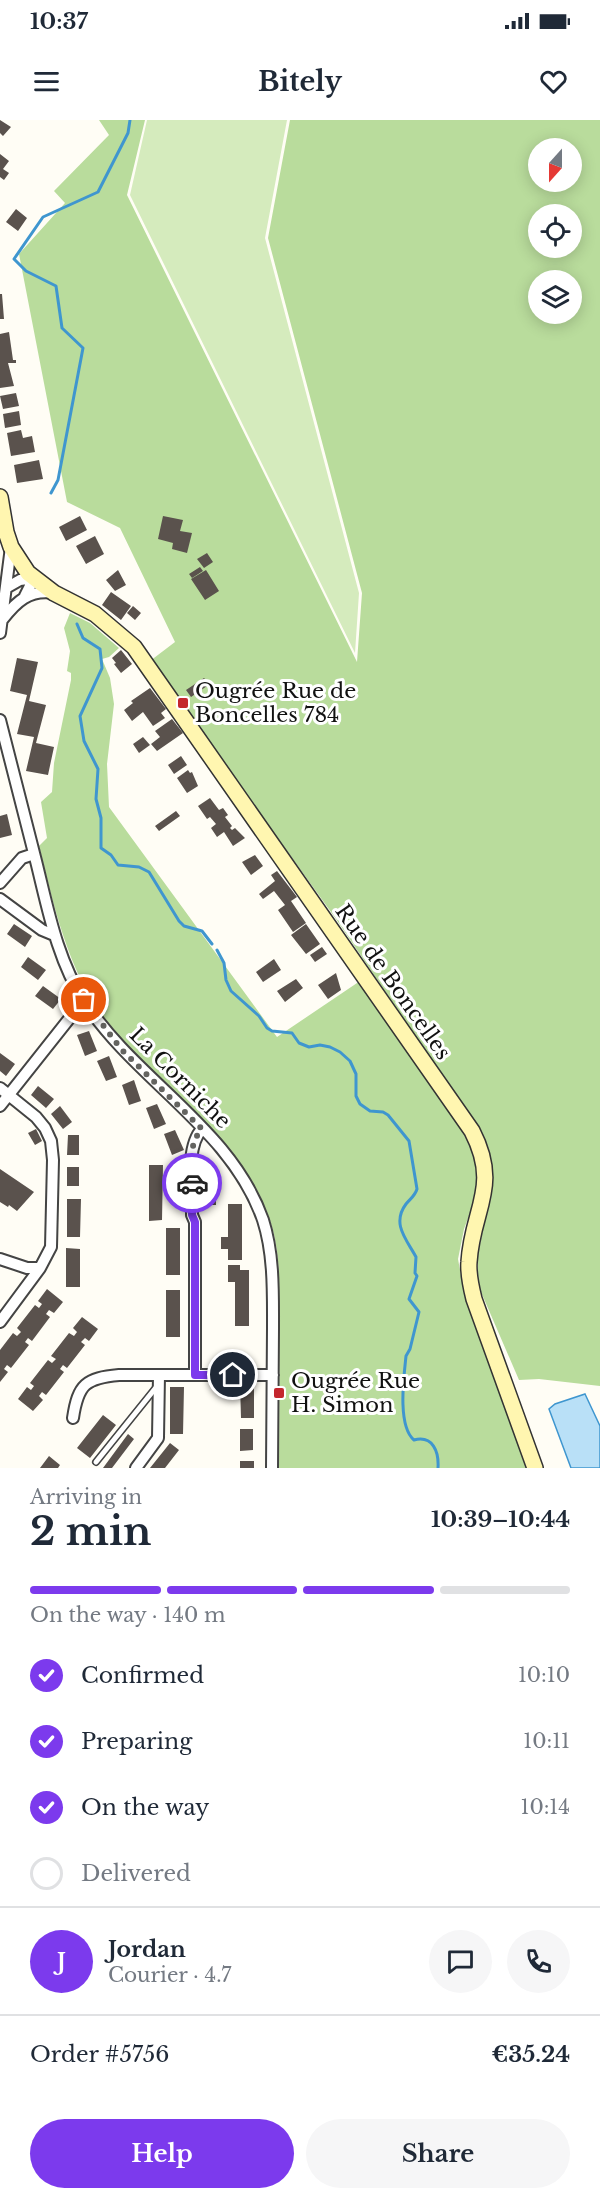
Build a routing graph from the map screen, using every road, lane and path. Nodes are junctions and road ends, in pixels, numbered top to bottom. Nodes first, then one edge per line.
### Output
1 (0, 497) edge
2 (11, 547) junction
3 (34, 578) junction
4 (6, 588) junction
5 (54, 593) junction
6 (25, 596) junction
7 (2, 620) junction
8 (0, 633) edge
9 (0, 720) edge
10 (34, 854) junction
11 (0, 883) edge
12 (0, 899) edge
13 (54, 935) junction
14 (84, 1000) junction
15 (4, 1092) edge
16 (0, 1106) edge
17 (202, 1129) junction
18 (0, 1259) edge
19 (40, 1268) junction
20 (1, 1318) edge
21 (195, 1375) junction
22 (273, 1375) junction
23 (159, 1379) junction
24 (73, 1418) dead end
25 (96, 1462) dead end
26 (135, 1468) edge
27 (272, 1468) edge
28 (535, 1468) edge

1 - 2 main road
2 - 3 main road, Rue de Boncelles
2 - 4 street
3 - 4 street
3 - 5 main road, Rue de Boncelles
3 - 6 street
4 - 7 street
5 - 6 street
5 - 28 main road, Rue de Boncelles
6 - 7 street
7 - 8 street
9 - 10 street, La Corniche
10 - 11 street
10 - 13 street, La Corniche
12 - 13 street
13 - 14 street, La Corniche
14 - 15 street
14 - 17 street, La Corniche
15 - 16 street
15 - 19 street
17 - 21 street
17 - 22 street, La Corniche
18 - 19 street
19 - 20 street
21 - 22 street
21 - 23 street
22 - 27 street, La Corniche
23 - 24 street
23 - 25 lane
23 - 26 street

